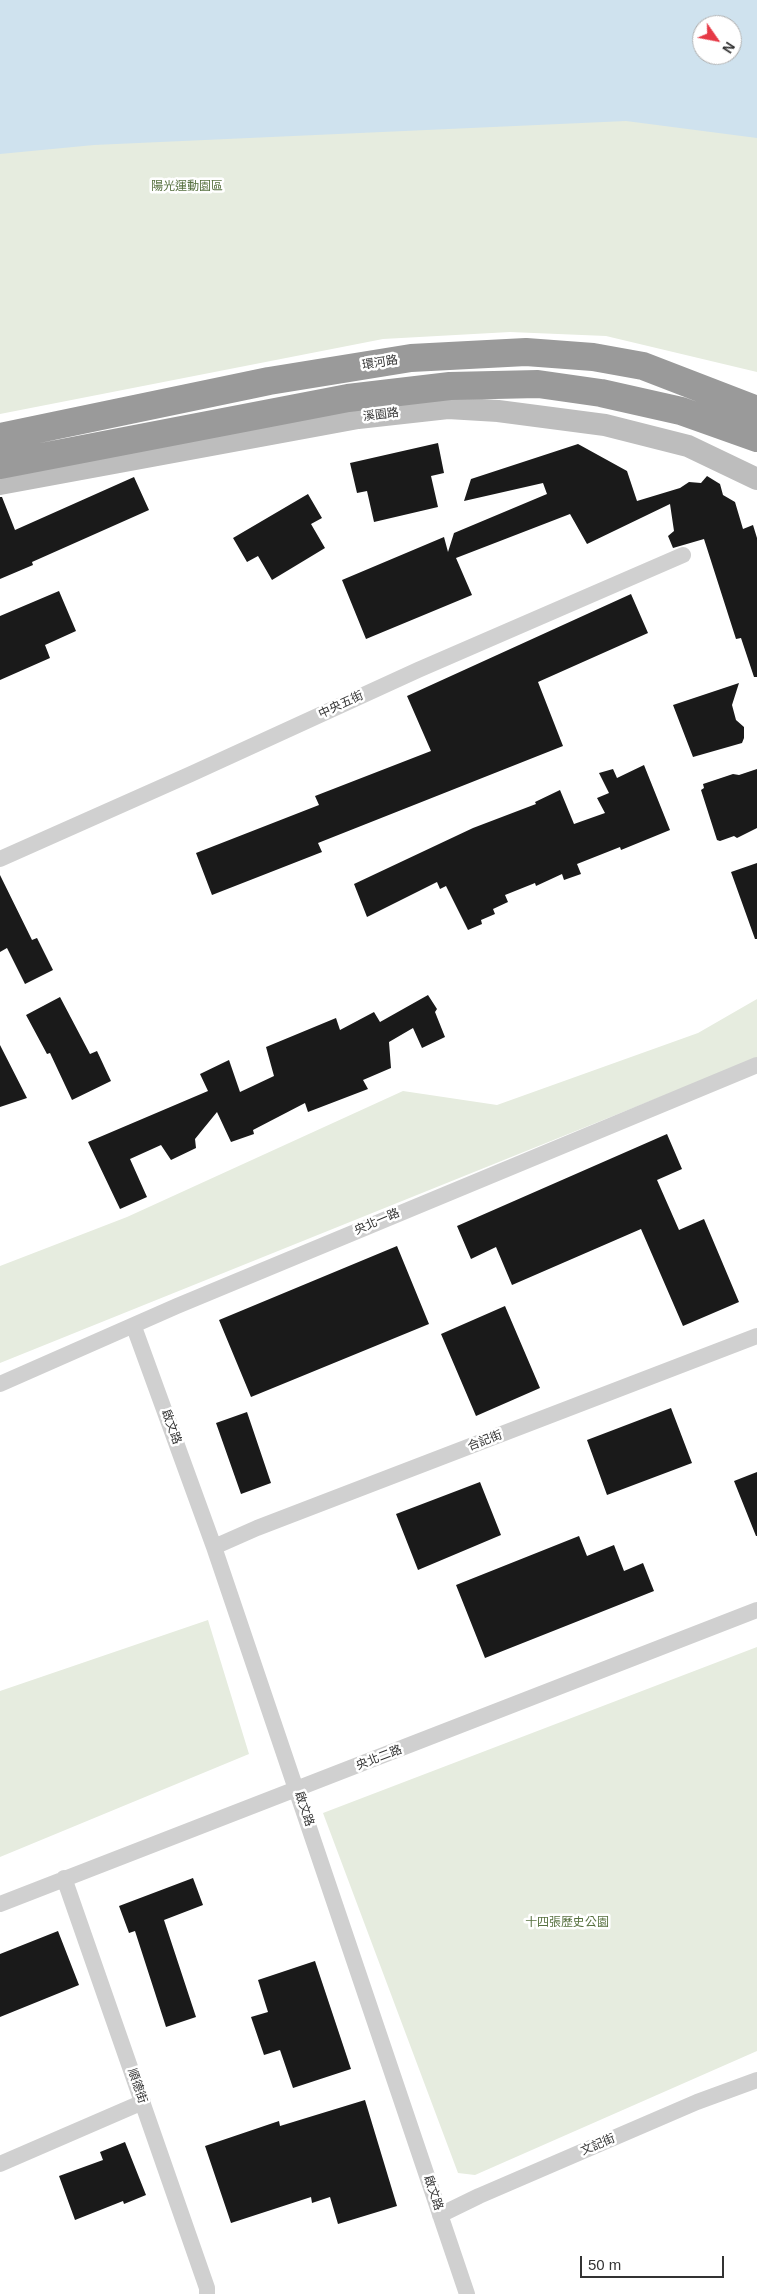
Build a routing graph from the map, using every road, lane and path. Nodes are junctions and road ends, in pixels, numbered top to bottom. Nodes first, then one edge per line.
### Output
1 (755, 406) edge
2 (0, 437) edge
3 (757, 438) edge
4 (0, 466) edge
5 (757, 479) edge
6 (0, 484) edge
7 (683, 555) dead end
8 (0, 859) edge
9 (757, 1065) edge
10 (134, 1327) junction
11 (757, 1336) edge
12 (0, 1384) edge
13 (214, 1547) junction
14 (757, 1610) edge
15 (297, 1790) junction
16 (64, 1878) junction
17 (0, 1904) edge
18 (757, 2080) edge
19 (143, 2102) junction
20 (0, 2164) edge
21 (440, 2215) junction
22 (207, 2294) edge
23 (467, 2294) edge

1 - 2 highway, 環河路
3 - 4 highway
5 - 6 street, 溪園路
7 - 8 street, 中央五街
9 - 10 street, 央北一路
10 - 12 street, 央北一路
10 - 13 street, 啟文路
11 - 13 street, 合記街
13 - 15 street, 啟文路
14 - 15 street, 央北二路
15 - 16 street, 央北二路
15 - 21 street, 啟文路
16 - 17 street, 央北二路
16 - 19 street, 順德街
18 - 21 street, 文記街
19 - 20 street
19 - 22 street, 順德街
21 - 23 street, 啟文路

